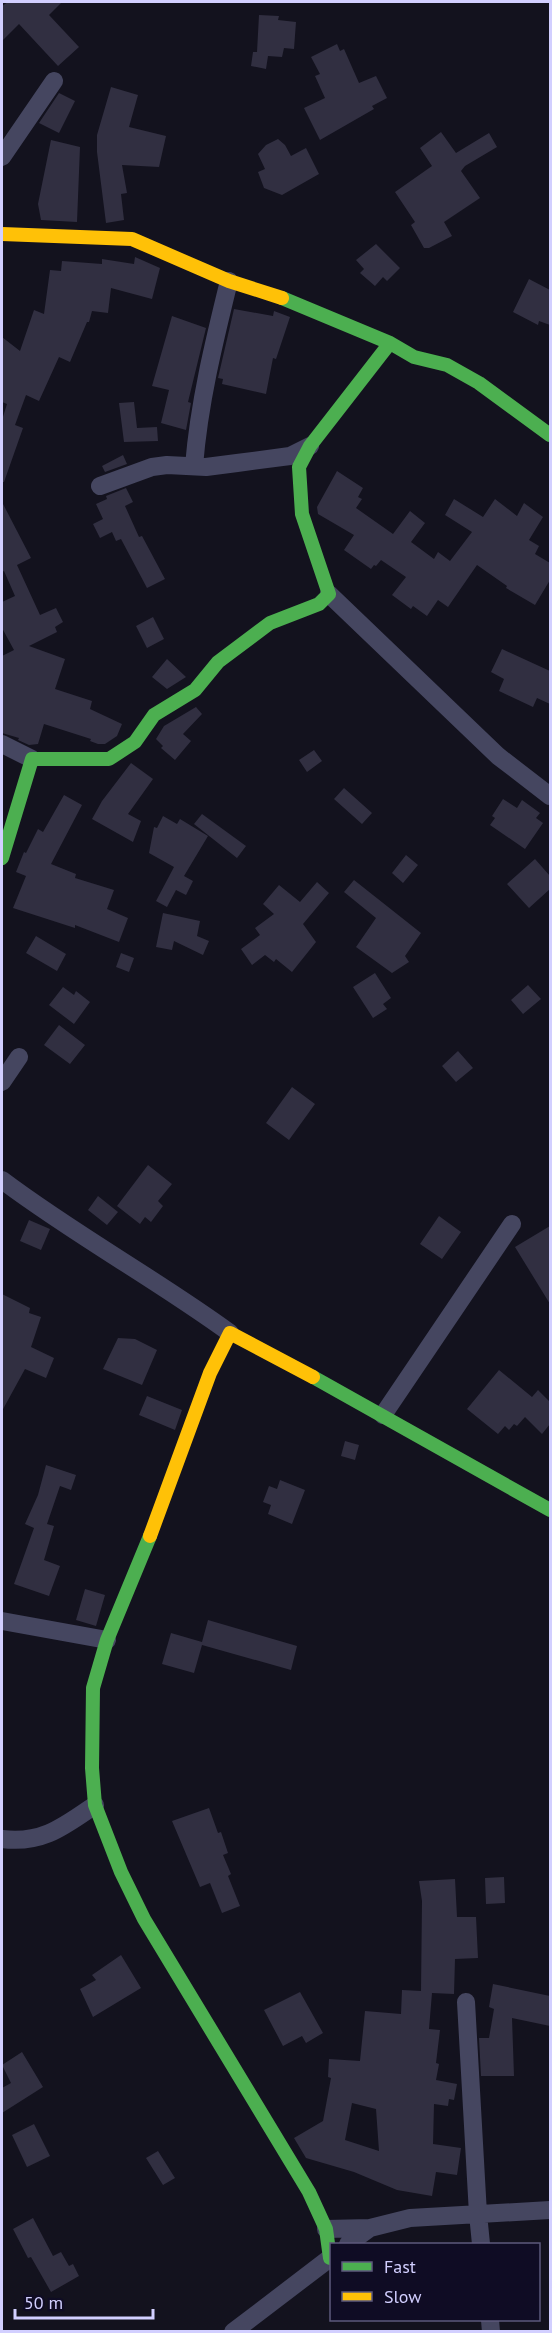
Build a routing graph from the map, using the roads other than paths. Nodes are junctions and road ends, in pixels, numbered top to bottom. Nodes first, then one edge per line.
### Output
1 (54, 81) dead end
2 (2, 157) edge
3 (2, 234) edge
4 (229, 280) junction
5 (390, 343) junction
6 (550, 435) edge
7 (310, 446) junction
8 (194, 466) junction
9 (100, 486) dead end
10 (329, 594) junction
11 (2, 744) edge
12 (32, 759) junction
13 (550, 796) edge
14 (2, 858) edge
15 (19, 1056) dead end
16 (2, 1082) edge
17 (2, 1180) edge
18 (512, 1224) dead end
19 (230, 1333) junction
20 (383, 1414) junction
21 (550, 1509) edge
22 (2, 1621) edge
23 (107, 1640) junction
24 (95, 1805) junction
25 (2, 1839) edge
26 (466, 2002) dead end
27 (550, 2210) edge
28 (478, 2214) junction
29 (370, 2228) junction
30 (326, 2229) junction
31 (349, 2243) edge
32 (481, 2243) edge
33 (330, 2251) edge
34 (330, 2258) edge
35 (233, 2331) edge

1 - 2 street
3 - 4 street
4 - 5 street
4 - 8 street
5 - 6 street
5 - 7 street
7 - 8 street
7 - 10 street
8 - 9 street
10 - 12 street
10 - 13 street
11 - 12 street
12 - 14 street
15 - 16 street
17 - 19 street
18 - 20 street
19 - 20 street
19 - 23 street
20 - 21 street
22 - 23 street
23 - 24 street
24 - 25 street
24 - 30 street
26 - 28 street
27 - 28 street
28 - 29 street
28 - 32 street
29 - 30 street
29 - 31 street
30 - 33 street
34 - 35 street

